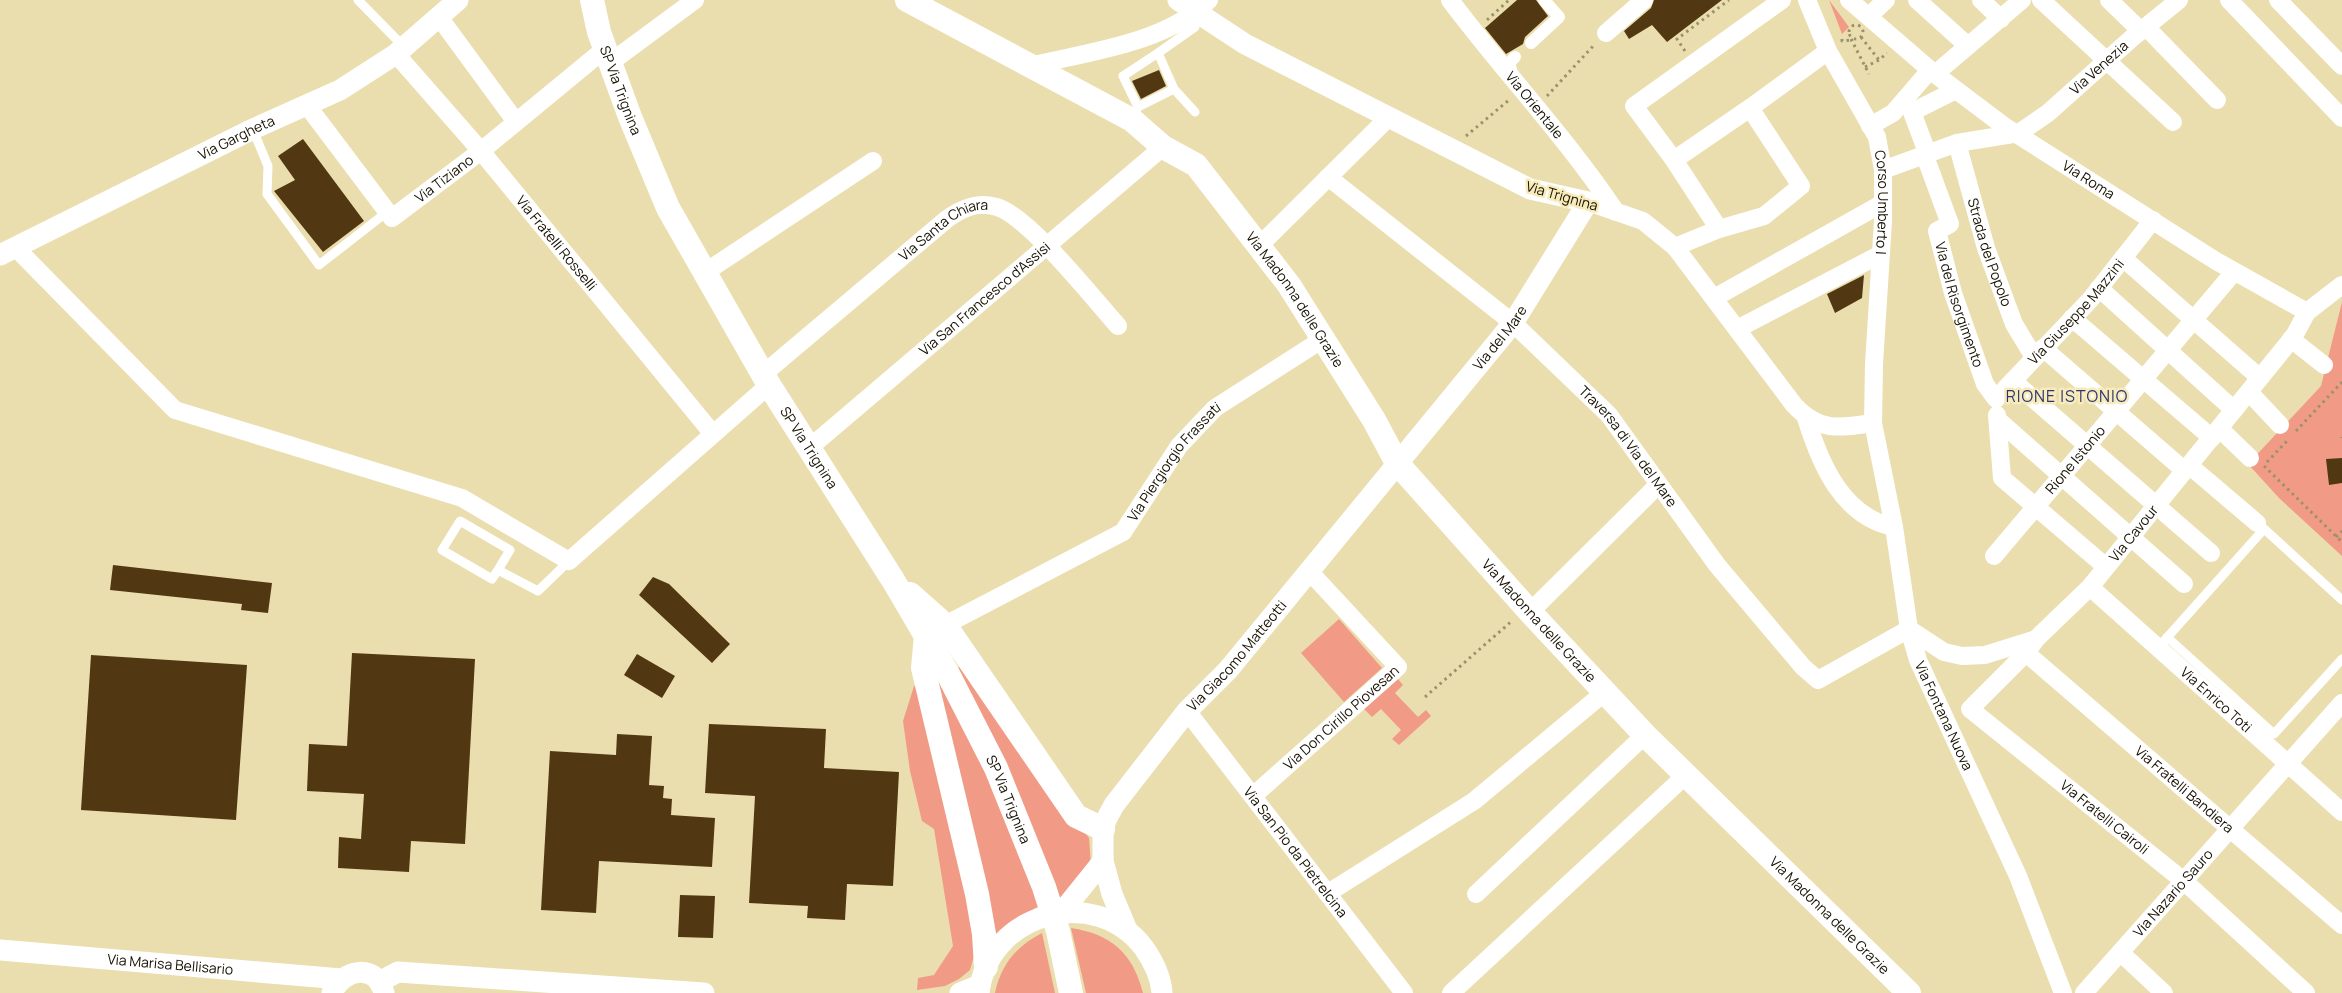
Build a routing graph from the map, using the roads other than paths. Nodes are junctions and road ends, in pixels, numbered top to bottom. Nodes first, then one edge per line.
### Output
1 (358, 0) edge
2 (458, 0) edge
3 (592, 0) edge
4 (694, 0) edge
5 (907, 0) edge
6 (1178, 0) edge
7 (1450, 0) edge
8 (1544, 0) edge
9 (1644, 0) edge
10 (1782, 0) edge
11 (1807, 0) edge
12 (1849, 0) edge
13 (1886, 0) edge
14 (1917, 0) edge
15 (1981, 0) edge
16 (2022, 0) edge
17 (2041, 0) edge
18 (2109, 0) edge
19 (2179, 0) edge
20 (2229, 0) edge
21 (2278, 0) edge
22 (1203, 7) edge
23 (1869, 16) junction
24 (439, 17) junction
25 (2001, 19) junction
26 (2144, 29) junction
27 (1606, 33) road end
28 (1531, 43) dead end
29 (1968, 46) junction
30 (400, 50) junction
31 (1828, 51) junction
32 (1158, 53) junction
33 (609, 55) junction
34 (1516, 57) dead end
35 (2106, 62) junction
36 (1030, 66) junction
37 (2342, 66) edge
38 (1932, 72) junction
39 (1519, 87) junction
40 (1174, 89) junction
41 (1956, 90) junction
42 (2217, 100) dead end
43 (306, 104) junction
44 (1907, 107) junction
45 (1750, 108) junction
46 (1195, 112) dead end
47 (1135, 114) junction
48 (1388, 118) junction
49 (2342, 118) edge
50 (516, 122) junction
51 (2173, 122) dead end
52 (1870, 126) junction
53 (253, 130) junction
54 (2019, 133) junction
55 (1957, 143) junction
56 (1163, 147) junction
57 (481, 151) junction
58 (1927, 156) junction
59 (1674, 160) junction
60 (873, 161) dead end
61 (1883, 170) junction
62 (1328, 177) junction
63 (1588, 202) junction
64 (1883, 203) junction
65 (387, 212) junction
66 (1616, 212) junction
67 (2153, 220) junction
68 (1720, 229) junction
69 (1258, 246) junction
70 (1047, 247) junction
71 (1675, 247) junction
72 (8, 251) edge
73 (1880, 254) junction
74 (2123, 258) junction
75 (2234, 272) junction
76 (704, 273) junction
77 (2342, 285) edge
78 (2099, 288) junction
79 (1714, 298) junction
80 (2307, 312) junction
81 (2072, 318) junction
82 (2194, 320) junction
83 (1512, 323) junction
84 (1118, 326) dead end
85 (1737, 329) junction
86 (1323, 339) junction
87 (2292, 339) junction
88 (2168, 351) junction
89 (2038, 352) junction
90 (2324, 365) dead end
91 (2260, 378) junction
92 (766, 380) junction
93 (2143, 380) junction
94 (2013, 381) junction
95 (2249, 392) junction
96 (1996, 399) junction
97 (2234, 410) junction
98 (2116, 412) junction
99 (1806, 418) junction
100 (1998, 420) junction
101 (1873, 423) junction
102 (2280, 425) dead end
103 (2216, 433) junction
104 (713, 434) junction
105 (2088, 445) junction
106 (808, 449) junction
107 (2250, 458) dead end
108 (1396, 463) junction
109 (2188, 468) junction
110 (2062, 476) junction
111 (1658, 485) junction
112 (2156, 506) junction
113 (2036, 507) junction
114 (2260, 526) junction
115 (1894, 527) junction
116 (2130, 537) junction
117 (2211, 553) dead end
118 (1994, 556) dead end
119 (569, 561) junction
120 (2105, 566) junction
121 (498, 570) junction
122 (1309, 571) junction
123 (2184, 584) dead end
124 (2090, 587) junction
125 (2342, 600) edge
126 (1528, 610) junction
127 (1909, 629) junction
128 (935, 630) junction
129 (2162, 642) junction
130 (2031, 646) junction
131 (2342, 659) edge
132 (1605, 692) junction
133 (2342, 703) edge
134 (1187, 710) junction
135 (1645, 735) junction
136 (2288, 766) junction
137 (1686, 775) junction
138 (1253, 796) junction
139 (2342, 812) edge
140 (1103, 829) junction
141 (2230, 829) junction
142 (1103, 861) junction
143 (2184, 882) junction
144 (1328, 893) junction
145 (1476, 894) dead end
146 (1060, 921) junction
147 (2342, 925) edge
148 (1127, 930) junction
149 (0, 950) edge
150 (2121, 953) junction
151 (982, 981) edge
152 (337, 986) edge
153 (382, 987) edge
154 (704, 993) edge
155 (960, 993) edge
156 (1072, 993) edge
157 (1162, 993) edge
158 (1404, 993) edge
159 (1451, 993) edge
160 (1909, 993) edge
161 (2063, 993) edge
162 (2084, 993) edge
163 (2164, 993) edge
164 (2306, 993) edge

1 - 30 lane
2 - 24 street, Via Gargheta
3 - 33 main road, SP Via Trignina
4 - 33 street, Via Tiziano
5 - 36 main road, Via Madonna delle Grazie
6 - 22 street, Via Trignina
7 - 39 street, Via Orientale
8 - 28 street
9 - 27 street
10 - 59 street
11 - 31 street, Corso Umberto I
12 - 23 street, Via Roma
13 - 23 street
14 - 29 street
15 - 25 street
16 - 25 street
17 - 35 street
18 - 26 street
19 - 26 street, Via Venezia
20 - 49 street
21 - 37 street
22 - 32 lane
22 - 36 street
22 - 48 street, Via Trignina
23 - 38 street, Via Roma
24 - 30 street, Via Gargheta
24 - 50 street
25 - 29 street
26 - 35 street, Via Venezia
26 - 42 street
29 - 38 street
30 - 43 street, Via Gargheta
30 - 57 street, Via Fratelli Rosselli
31 - 45 street
31 - 52 street, Corso Umberto I
32 - 40 lane
32 - 47 lane
33 - 50 street, Via Tiziano
33 - 76 main road, SP Via Trignina
34 - 39 street
35 - 51 street
35 - 54 street, Via Venezia
36 - 47 main road, Via Madonna delle Grazie
38 - 41 street, Via Roma
38 - 44 street
39 - 66 street, Via Orientale
40 - 46 lane
40 - 47 lane
41 - 44 street
41 - 54 street, Via Roma
43 - 53 street, Via Gargheta
43 - 65 street
44 - 52 street
44 - 58 street
45 - 59 street
45 - 68 street
47 - 56 main road, Via Madonna delle Grazie
48 - 62 street
48 - 63 street, Via Trignina
50 - 57 street, Via Tiziano
52 - 61 street, Corso Umberto I
53 - 65 lane
53 - 72 street, Via Gargheta
54 - 55 street
54 - 67 street, Via Roma
55 - 58 street
55 - 89 street, Strada del Popolo
56 - 69 main road, Via Madonna delle Grazie
56 - 70 street, Via San Francesco d'Assisi
57 - 65 street, Via Tiziano
57 - 104 street, Via Fratelli Rosselli
58 - 61 street
58 - 96 street, Via del Risorgimento
59 - 68 street
60 - 76 street
61 - 64 street, Corso Umberto I
62 - 69 street
62 - 83 street, Traversa di Via del Mare
63 - 66 street, Via Trignina
63 - 83 street, Via del Mare
64 - 73 street, Corso Umberto I
64 - 79 street
66 - 71 street, Via Trignina
67 - 74 street, Via Giuseppe Mazzini
67 - 75 street, Via Roma
68 - 71 street
69 - 86 main road, Via Madonna delle Grazie
70 - 84 street, Via Santa Chiara
70 - 92 street, Via Santa Chiara
70 - 106 street, Via San Francesco d'Assisi
71 - 79 street, Via Trignina
72 - 119 street
73 - 85 street
73 - 101 street, Corso Umberto I
74 - 78 street, Via Giuseppe Mazzini
74 - 82 street
75 - 80 street, Via Roma
75 - 82 street, Rione Istonio
76 - 92 main road, SP Via Trignina
77 - 80 street
78 - 81 street, Via Giuseppe Mazzini
78 - 88 street
79 - 85 street, Via Trignina
80 - 87 street, Via Cavour
81 - 89 street, Via Giuseppe Mazzini
81 - 93 street
82 - 88 street, Rione Istonio
82 - 91 street
83 - 108 street, Via del Mare
83 - 111 street, Traversa di Via del Mare
85 - 99 street, Via Trignina
86 - 108 main road, Via Madonna delle Grazie
86 - 128 street, Via Piergiorgio Frassati
87 - 90 street
87 - 91 street, Via Cavour
88 - 93 street, Rione Istonio
88 - 97 street
89 - 94 street, Via Giuseppe Mazzini
89 - 98 street, Strada del Popolo
91 - 95 street, Via Cavour
92 - 104 street, Via Santa Chiara
92 - 106 main road, SP Via Trignina
93 - 98 street, Rione Istonio
93 - 103 street
94 - 96 street, Via Giuseppe Mazzini
94 - 105 street
95 - 97 street, Via Cavour
95 - 102 street
96 - 100 street
97 - 103 street, Via Cavour
98 - 105 street, Rione Istonio
98 - 109 street, Strada del Popolo
99 - 101 street
99 - 115 street
100 - 110 street
100 - 113 street
101 - 115 street, Via Fontana Nuova
103 - 107 street
103 - 109 street, Via Cavour
104 - 119 street, Via Santa Chiara
105 - 110 street, Rione Istonio
105 - 112 street
106 - 128 main road, SP Via Trignina
108 - 122 street, Via Giacomo Matteotti
108 - 126 main road, Via Madonna delle Grazie
109 - 112 street, Via Cavour
109 - 114 street, Strada del Popolo
110 - 113 street, Rione Istonio
110 - 116 street
111 - 126 street
111 - 127 street, Traversa di Via del Mare
112 - 116 street, Via Cavour
112 - 117 street
113 - 118 street, Rione Istonio
113 - 120 street
114 - 125 lane
114 - 129 lane
115 - 127 street, Via Fontana Nuova
116 - 120 street, Via Cavour
116 - 123 street
119 - 121 lane
120 - 124 street, Via Cavour
121 - 121 lane
122 - 134 street, Via Giacomo Matteotti
122 - 138 street, Via Don Cirillo Piovesan
124 - 129 street, Via Enrico Toti
124 - 130 street, Via Cavour
126 - 132 main road, Via Madonna delle Grazie
127 - 130 street, Via Cavour
127 - 161 street, Via Fontana Nuova
128 - 140 main road
128 - 146 main road, SP Via Trignina
128 - 151 main road
129 - 131 lane
129 - 136 street, Via Enrico Toti
130 - 141 street, Via Fratelli Bandiera
130 - 143 street, Via Fratelli Cairoli
132 - 135 main road, Via Madonna delle Grazie
132 - 144 street, Via Madonna delle Grazie
133 - 136 street, Via Nazario Sauro
134 - 138 street, Via San Pio da Pietrelcina
134 - 140 street, Via Giacomo Matteotti
135 - 137 main road, Via Madonna delle Grazie
135 - 145 street
136 - 139 street, Via Enrico Toti
136 - 141 street, Via Nazario Sauro
137 - 159 street
137 - 160 main road, Via Madonna delle Grazie
138 - 144 street, Via San Pio da Pietrelcina
140 - 142 street, Via Giacomo Matteotti
141 - 143 street, Via Nazario Sauro
141 - 147 street, Via Fratelli Bandiera
142 - 146 street
142 - 148 street, Via Giacomo Matteotti
143 - 150 street, Via Nazario Sauro
143 - 164 street, Via Fratelli Cairoli
144 - 158 street, Via San Pio da Pietrelcina
146 - 148 street
146 - 151 street
146 - 156 main road
148 - 157 street
149 - 152 street, Via Marisa Bellisario
150 - 162 street, Via Nazario Sauro
150 - 163 street
151 - 155 street
152 - 153 street, Via Marisa Bellisario
153 - 154 street

